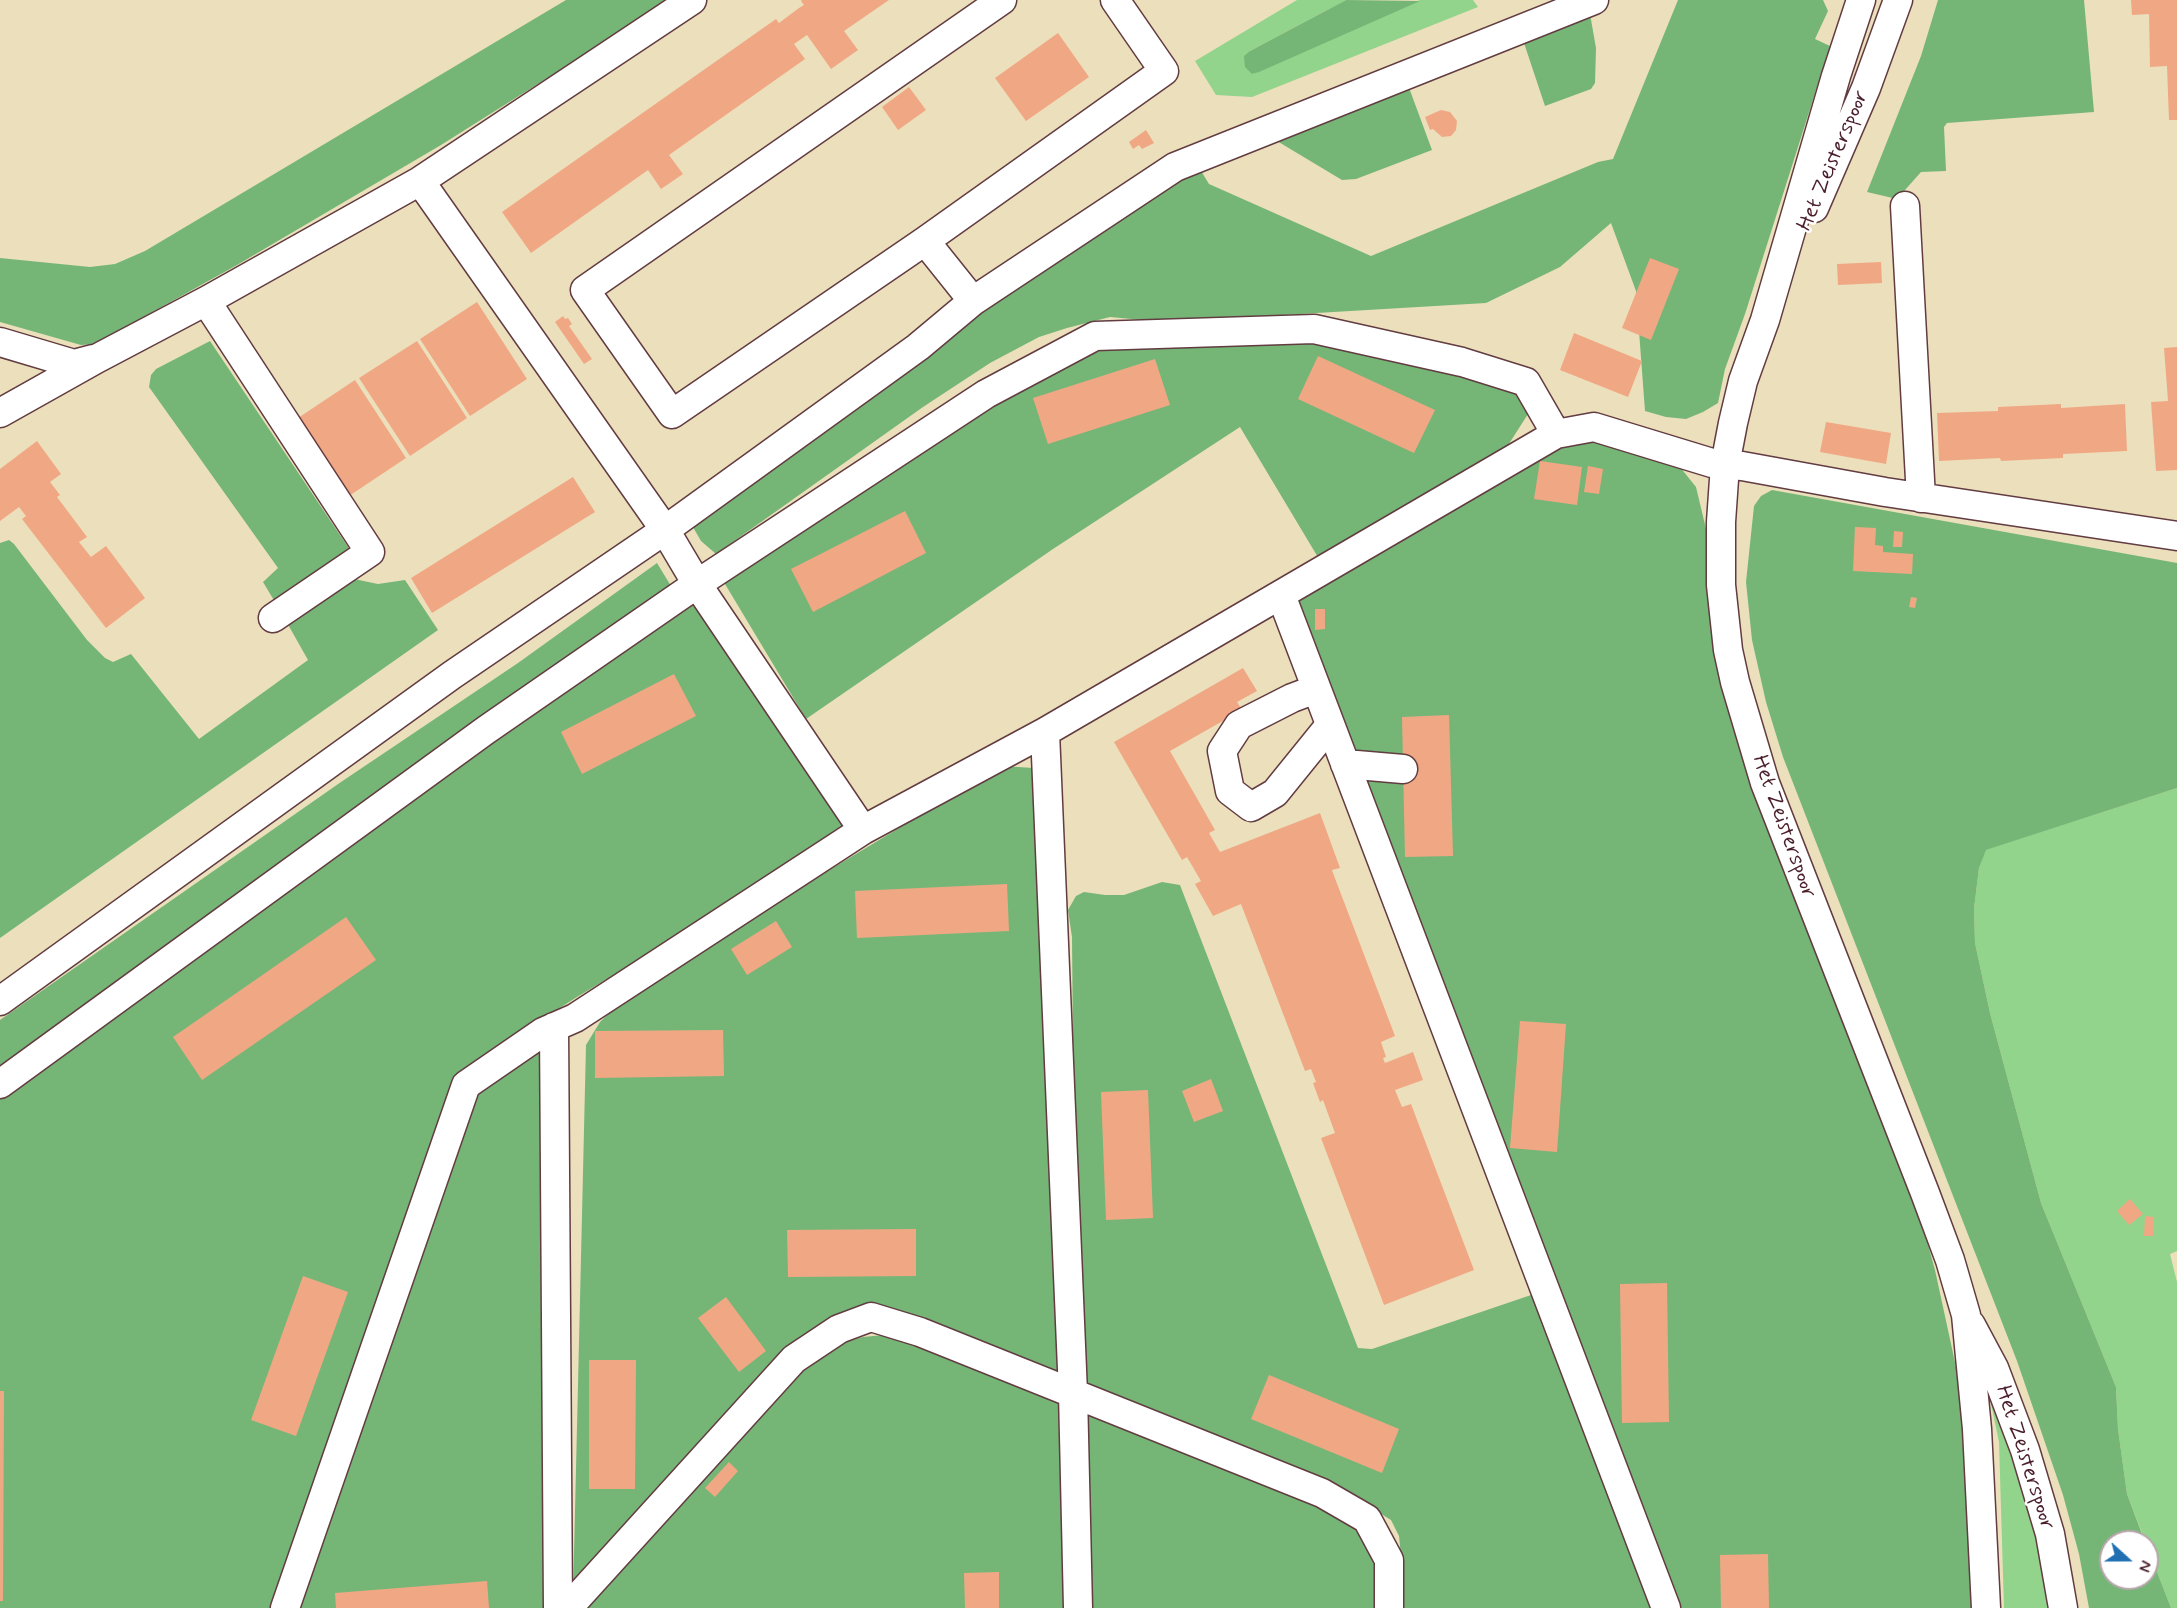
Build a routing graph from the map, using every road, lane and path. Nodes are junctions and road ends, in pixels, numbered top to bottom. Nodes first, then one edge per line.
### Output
1 (692, 0) edge
2 (1002, 0) edge
3 (1115, 0) edge
4 (1593, 0) edge
5 (1861, 0) edge
6 (1898, 0) edge
7 (420, 181) junction
8 (1905, 206) dead end
9 (925, 242) junction
10 (973, 301) junction
11 (206, 302) junction
12 (1765, 320) junction
13 (0, 342) edge
14 (98, 358) junction
15 (1, 410) edge
16 (1556, 434) junction
17 (1725, 465) junction
18 (1921, 498) junction
19 (665, 531) junction
20 (2177, 536) edge
21 (697, 584) junction
22 (1281, 596) junction
23 (273, 618) dead end
24 (1316, 689) junction
25 (1330, 725) junction
26 (1045, 732) junction
27 (1345, 764) junction
28 (1403, 769) dead end
29 (863, 831) junction
30 (0, 1000) edge
31 (554, 1027) junction
32 (0, 1084) edge
33 (1966, 1315) junction
34 (1073, 1393) junction
35 (285, 1608) edge
36 (558, 1608) edge
37 (568, 1608) edge
38 (1078, 1608) edge
39 (1389, 1608) edge
40 (1666, 1608) edge
41 (1986, 1608) edge
42 (2063, 1608) edge

1 - 7 street
2 - 9 street
3 - 9 street
4 - 10 street
5 - 12 street, Het Zeisterspoor
6 - 12 street, Het Zeisterspoor
7 - 11 street
7 - 19 street
8 - 18 street
9 - 10 street
10 - 19 street
11 - 14 street
11 - 23 street
12 - 17 street, Het Zeisterspoor
13 - 14 street
14 - 15 street
16 - 17 street
16 - 21 street
16 - 22 street
17 - 18 street
17 - 33 street, Het Zeisterspoor
18 - 20 street
19 - 21 street
19 - 30 street
21 - 29 street
21 - 32 street
22 - 24 street
22 - 26 street
24 - 25 street
24 - 25 street
25 - 27 street
26 - 29 street
26 - 34 street
27 - 28 street
27 - 40 street
29 - 31 street
31 - 35 street
31 - 36 street
33 - 41 street, Het Zeisterspoor
33 - 42 street, Het Zeisterspoor
34 - 37 street
34 - 38 street
34 - 39 street

